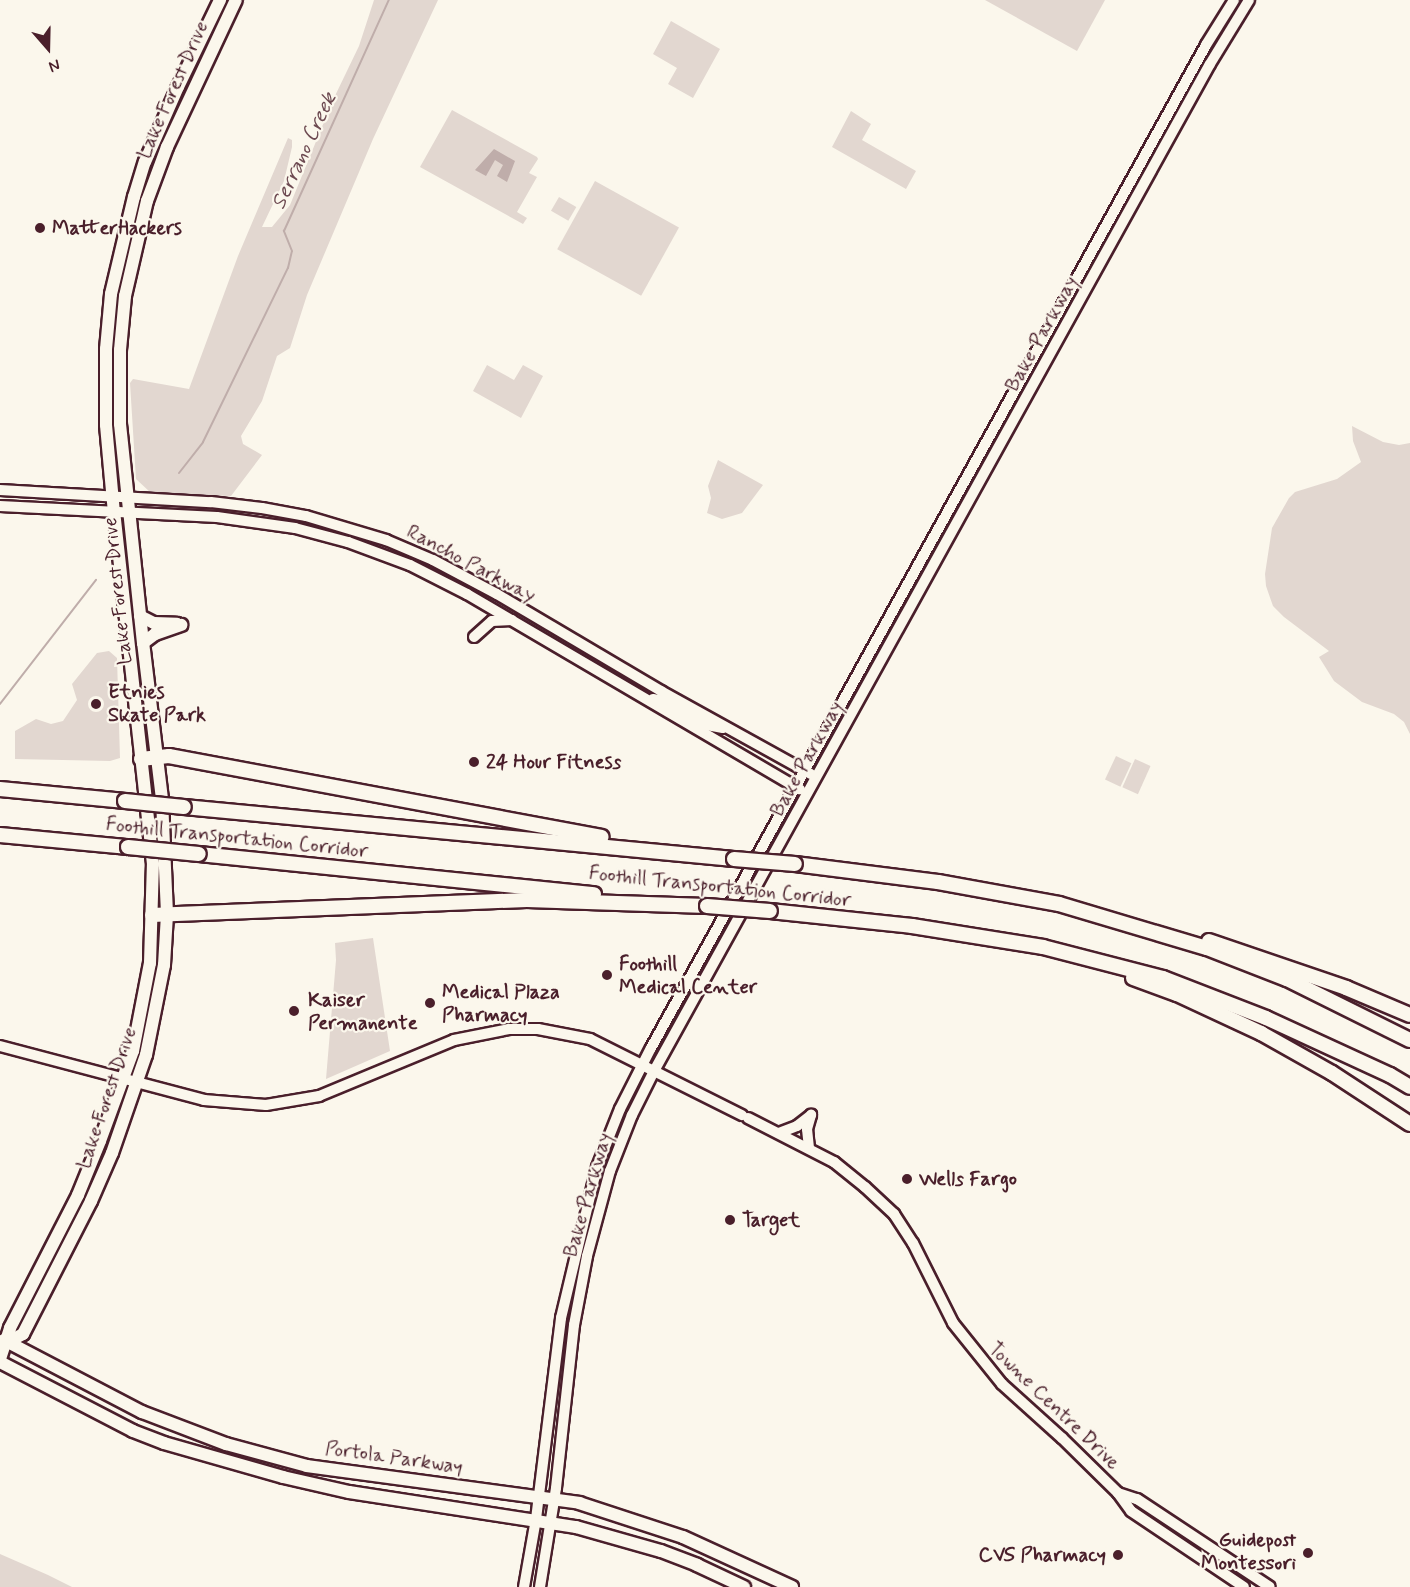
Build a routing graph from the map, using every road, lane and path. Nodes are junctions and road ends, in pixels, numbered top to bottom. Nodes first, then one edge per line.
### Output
1 (220, 0) edge
2 (236, 0) edge
3 (1234, 0) edge
4 (1250, 0) edge
5 (0, 490) edge
6 (113, 498) junction
7 (128, 499) junction
8 (0, 506) edge
9 (114, 513) junction
10 (130, 514) junction
11 (140, 616) junction
12 (512, 620) junction
13 (474, 637) dead end
14 (142, 643) junction
15 (650, 702) junction
16 (732, 730) junction
17 (158, 757) junction
18 (141, 759) junction
19 (805, 770) junction
20 (817, 777) junction
21 (796, 787) junction
22 (0, 789) edge
23 (808, 793) junction
24 (0, 835) edge
25 (631, 848) junction
26 (1059, 904) junction
27 (706, 906) junction
28 (167, 914) junction
29 (153, 915) junction
30 (1043, 947) junction
31 (1410, 1015) edge
32 (1410, 1040) edge
33 (0, 1046) edge
34 (641, 1065) junction
35 (654, 1071) junction
36 (123, 1079) junction
37 (138, 1082) junction
38 (1410, 1087) edge
39 (1410, 1124) edge
40 (779, 1133) junction
41 (809, 1148) junction
42 (575, 1251) junction
43 (574, 1325) junction
44 (4, 1340) edge
45 (0, 1360) edge
46 (1118, 1493) junction
47 (538, 1497) junction
48 (554, 1499) junction
49 (536, 1519) junction
50 (551, 1521) junction
51 (524, 1587) edge
52 (540, 1587) edge
53 (744, 1587) edge
54 (792, 1587) edge
55 (1244, 1587) edge
56 (1270, 1587) edge

1 - 6 main road, Lake Forest Drive
2 - 7 main road, Lake Forest Drive
3 - 19 main road, Bake Parkway
4 - 20 main road, Bake Parkway
5 - 6 main road, Rancho Parkway
6 - 7 main road, Rancho Parkway
6 - 9 main road, Lake Forest Drive
7 - 10 main road, Lake Forest Drive
7 - 16 main road, Rancho Parkway
8 - 9 main road, Rancho Parkway
9 - 10 main road, Rancho Parkway
9 - 18 main road, Lake Forest Drive
10 - 11 main road, Lake Forest Drive
10 - 12 main road, Rancho Parkway
11 - 14 main road, Lake Forest Drive
11 - 14 main road
12 - 13 main road
12 - 15 main road, Rancho Parkway
14 - 17 main road, Lake Forest Drive
15 - 16 main road
15 - 21 main road, Rancho Parkway
16 - 19 main road, Rancho Parkway
17 - 18 highway
17 - 25 highway
17 - 28 main road, Lake Forest Drive
18 - 29 main road, Lake Forest Drive
19 - 20 main road, Rancho Parkway
19 - 21 main road, Bake Parkway
20 - 23 main road, Bake Parkway
21 - 23 main road, Rancho Parkway
21 - 34 main road, Bake Parkway
22 - 25 highway, Foothill Transportation Corridor, bridge
23 - 35 main road, Bake Parkway
24 - 27 highway, Foothill Transportation Corridor, bridge
25 - 26 highway, Foothill Transportation Corridor, bridge
26 - 31 highway
26 - 32 highway, Foothill Transportation Corridor
27 - 28 highway
27 - 30 highway, Foothill Transportation Corridor, bridge
28 - 29 highway
28 - 37 main road, Lake Forest Drive
29 - 36 main road, Lake Forest Drive
30 - 38 highway, Foothill Transportation Corridor
30 - 39 highway
33 - 36 main road, Towne Centre Drive
34 - 35 main road, Towne Centre Drive
34 - 37 main road, Towne Centre Drive
34 - 42 main road, Bake Parkway
35 - 40 main road, Towne Centre Drive
35 - 43 main road, Bake Parkway
36 - 37 main road, Towne Centre Drive
36 - 44 main road, Lake Forest Drive
37 - 44 main road, Lake Forest Drive
40 - 41 main road, Towne Centre Drive
40 - 41 main road
41 - 46 main road, Towne Centre Drive
42 - 43 main road
42 - 47 main road, Bake Parkway
43 - 48 main road, Bake Parkway
44 - 45 main road, Lake Forest Drive
44 - 47 main road, Portola Parkway
45 - 49 main road, Portola Parkway
46 - 55 main road, Towne Centre Drive
46 - 56 main road, Towne Centre Drive
47 - 48 main road, Portola Parkway
47 - 49 main road, Bake Parkway
48 - 50 main road, Bake Parkway
48 - 54 main road, Portola Parkway
49 - 50 main road, Portola Parkway
49 - 51 main road, Bake Parkway
50 - 52 main road, Bake Parkway
50 - 53 main road, Portola Parkway

